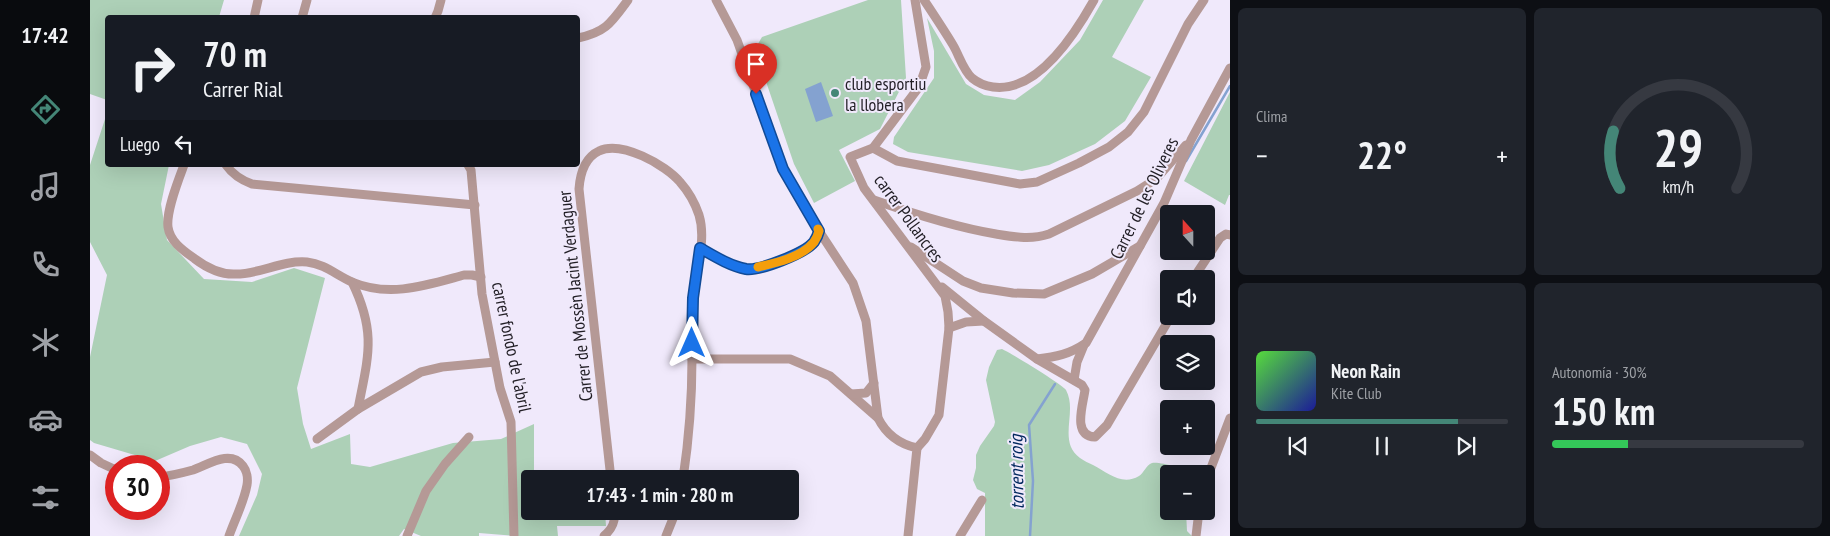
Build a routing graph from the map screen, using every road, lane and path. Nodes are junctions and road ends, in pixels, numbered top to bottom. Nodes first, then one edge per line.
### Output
1 (258, 0) edge
2 (308, 0) edge
3 (441, 0) edge
4 (628, 0) edge
5 (716, 0) edge
6 (914, 0) edge
7 (924, 0) edge
8 (1094, 0) edge
9 (1204, 0) edge
10 (255, 15) edge
11 (303, 15) edge
12 (436, 15) edge
13 (580, 38) edge
14 (1230, 68) edge
15 (1191, 140) junction
16 (873, 148) junction
17 (183, 167) edge
18 (227, 167) edge
19 (469, 167) edge
20 (874, 200) junction
21 (475, 206) junction
22 (819, 231) junction
23 (1230, 235) edge
24 (904, 242) junction
25 (1140, 246) junction
26 (700, 248) junction
27 (1200, 270) edge
28 (481, 277) junction
29 (352, 282) junction
30 (936, 282) junction
31 (984, 321) junction
32 (1165, 325) edge
33 (949, 328) junction
34 (1086, 343) junction
35 (692, 359) junction
36 (1037, 359) junction
37 (495, 362) junction
38 (1074, 380) junction
39 (874, 383) junction
40 (851, 394) junction
41 (358, 409) junction
42 (878, 418) junction
43 (1230, 418) edge
44 (469, 437) dead end
45 (317, 439) dead end
46 (917, 448) junction
47 (90, 455) edge
48 (105, 465) edge
49 (1212, 465) edge
50 (610, 470) edge
51 (684, 470) edge
52 (170, 475) edge
53 (982, 500) dead end
54 (614, 520) edge
55 (672, 520) edge
56 (1198, 520) edge
57 (228, 536) edge
58 (407, 536) edge
59 (514, 536) edge
60 (604, 536) edge
61 (666, 536) edge
62 (908, 536) edge
63 (960, 536) edge
64 (1196, 536) edge

1 - 10 street
2 - 11 street
3 - 12 street
4 - 13 street
5 - 22 street
6 - 16 street, carrer Pollancres
7 - 8 street
9 - 16 street
14 - 15 street, Carrer de les Oliveres
15 - 20 street
15 - 25 street, Carrer de les Oliveres
16 - 20 street, carrer Pollancres
17 - 29 street
18 - 21 street
19 - 21 street, carrer fondo de l'abril
20 - 24 street, carrer Pollancres
21 - 28 street, carrer fondo de l'abril
22 - 26 street
22 - 39 street
23 - 27 street
24 - 25 street
24 - 30 street, carrer Pollancres
25 - 34 street, Carrer de les Oliveres
26 - 35 street, Carrer de Mossèn Jacint Verdaguer
26 - 50 street, Carrer de Mossèn Jacint Verdaguer
28 - 29 street
28 - 37 street, carrer fondo de l'abril
29 - 41 street
30 - 31 street
30 - 33 street, carrer Pollancres
31 - 33 street
31 - 36 street
32 - 38 street
33 - 46 street, carrer Pollancres
34 - 36 street
34 - 38 street, Carrer de les Oliveres
35 - 40 street
35 - 51 street, Carrer de Mossèn Jacint Verdaguer
36 - 38 street
37 - 41 street
37 - 59 street, carrer fondo de l'abril
39 - 40 street
39 - 42 street
40 - 42 street
41 - 45 street
42 - 46 street
43 - 49 street
44 - 58 street
46 - 62 street
47 - 48 street
52 - 57 street
53 - 63 street
54 - 60 street
55 - 61 street
56 - 64 street

